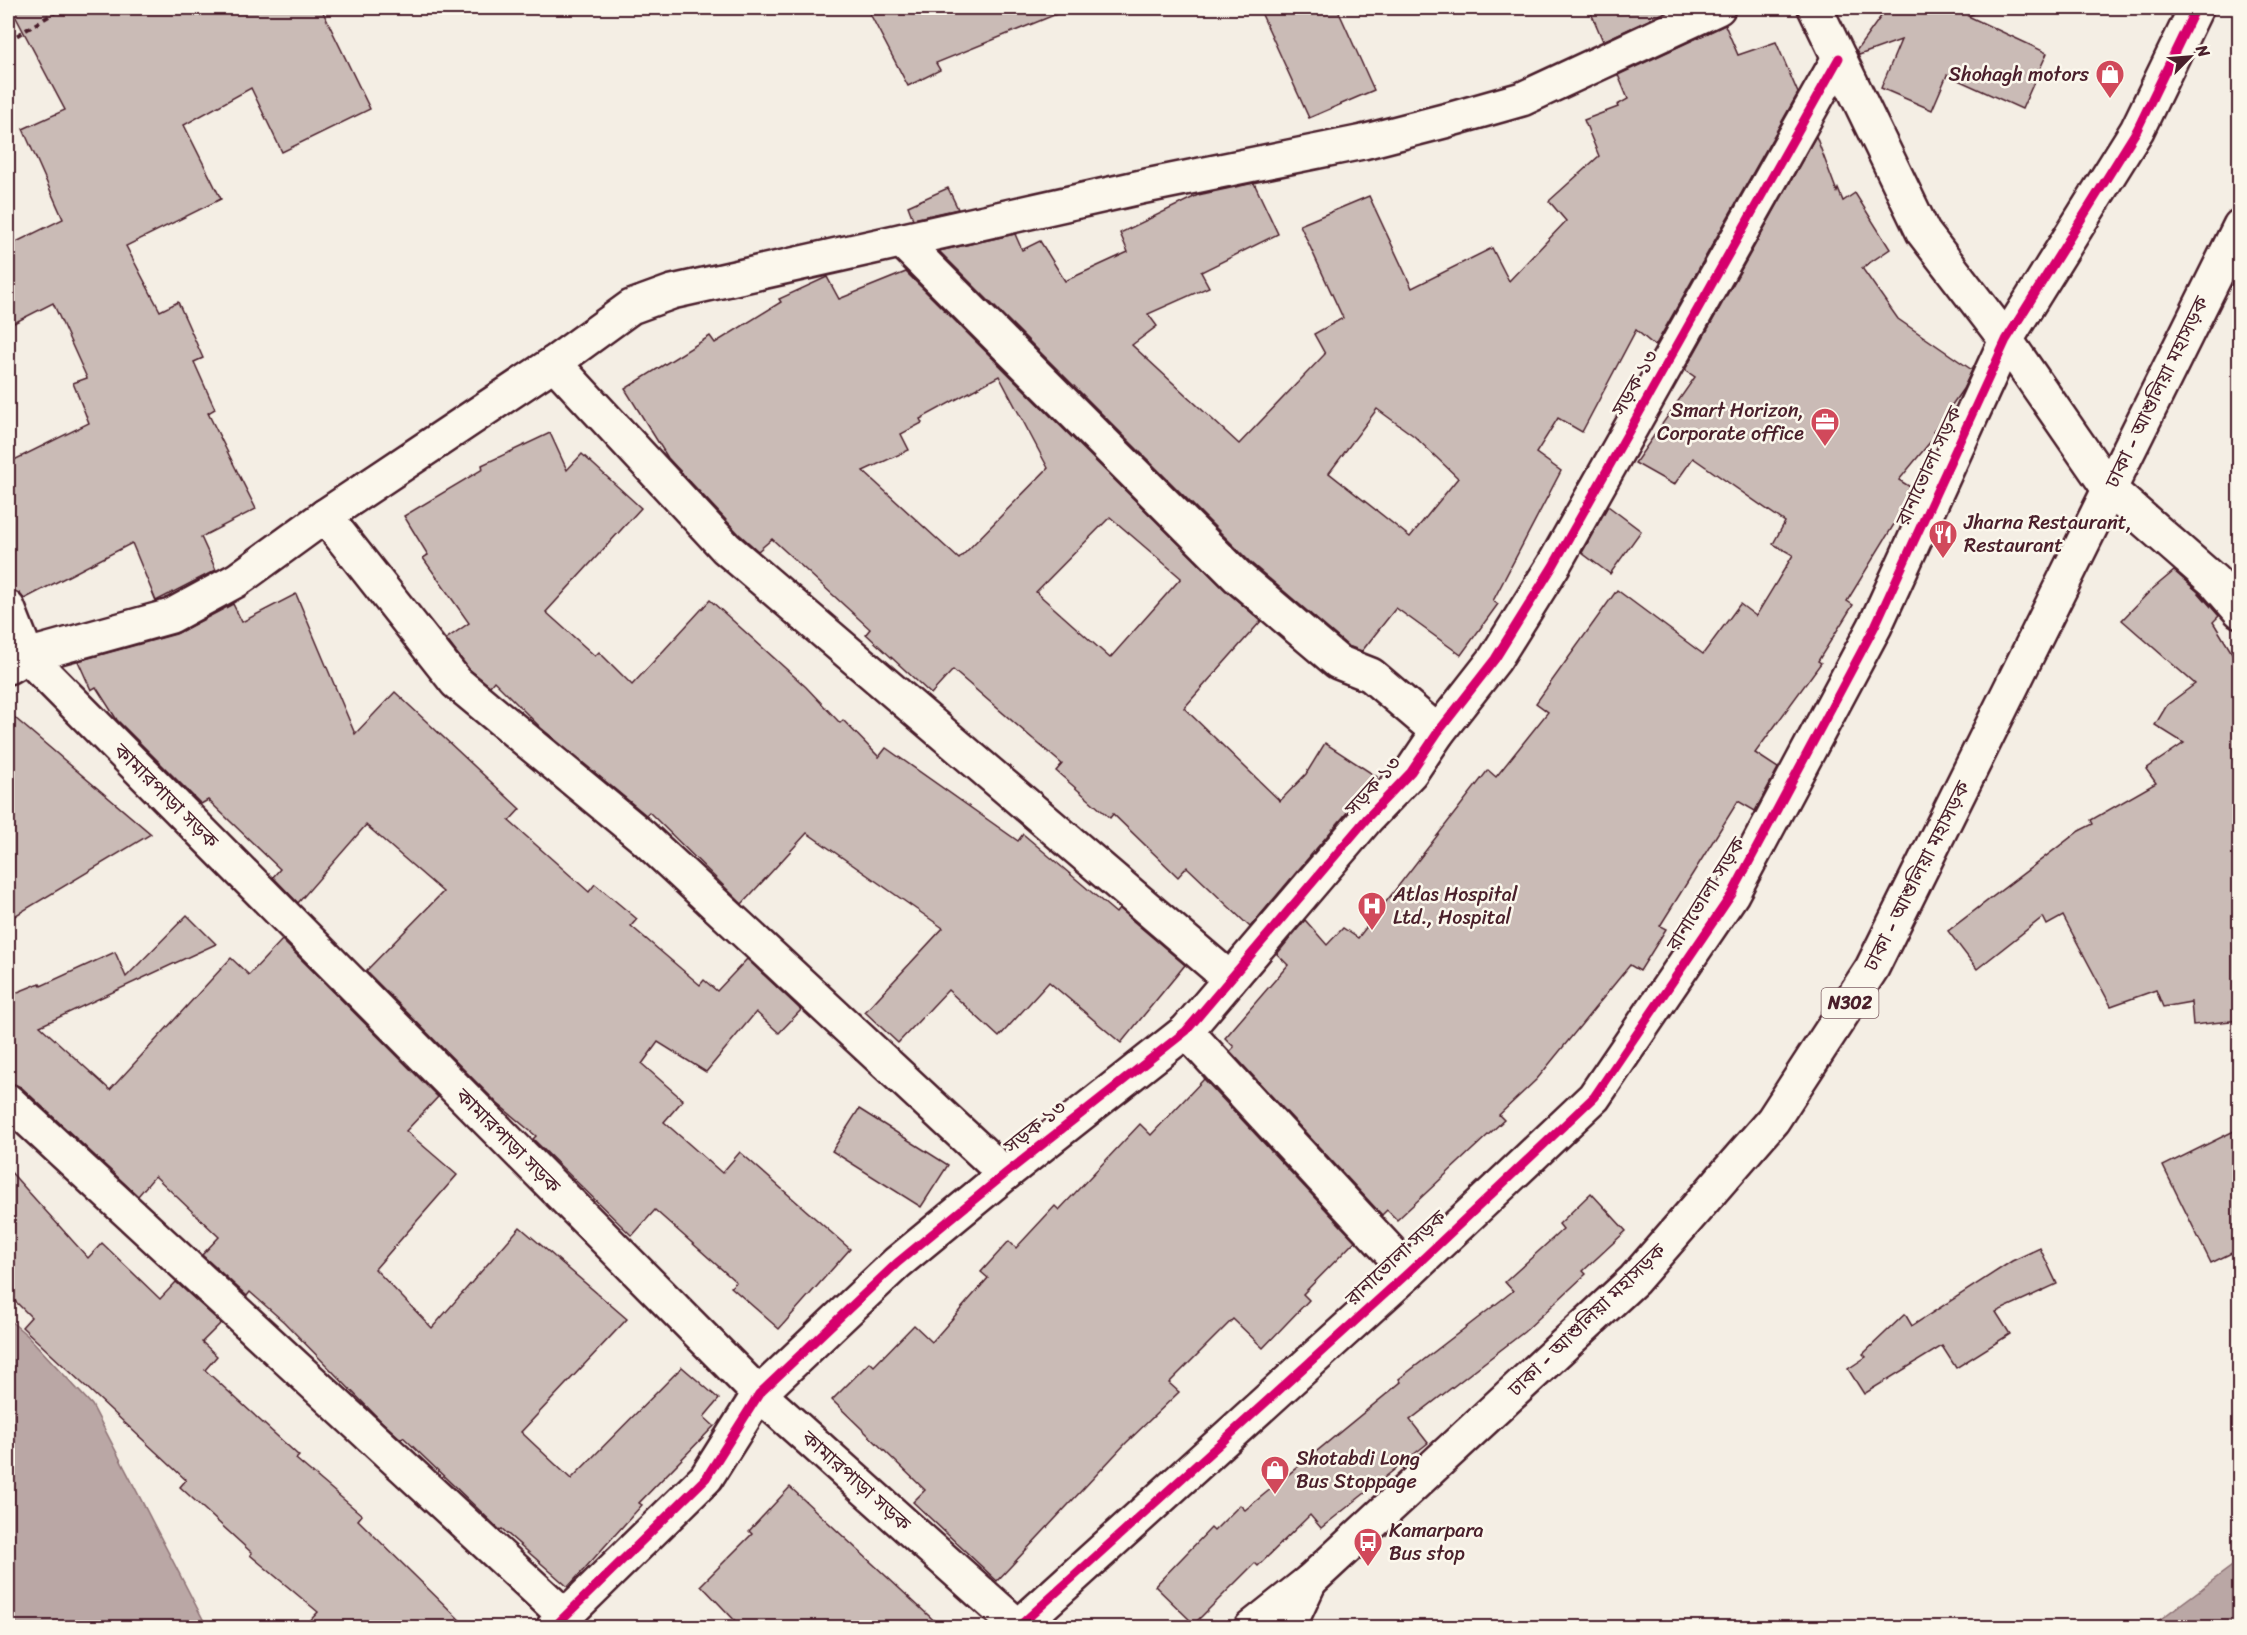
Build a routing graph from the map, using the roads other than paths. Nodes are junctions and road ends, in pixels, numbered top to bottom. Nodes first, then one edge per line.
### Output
1 (1718, 8) edge
2 (1815, 8) edge
3 (2196, 8) edge
4 (1839, 58) junction
5 (2240, 226) edge
6 (902, 241) junction
7 (2006, 340) junction
8 (554, 363) junction
9 (2109, 489) junction
10 (326, 516) junction
11 (8, 608) edge
12 (2240, 611) edge
13 (17, 661) edge
14 (1438, 732) junction
15 (1230, 979) junction
16 (1186, 1031) junction
17 (8, 1101) edge
18 (1005, 1174) junction
19 (1409, 1272) junction
20 (759, 1394) junction
21 (1310, 1581) junction
22 (559, 1622) edge
23 (1018, 1627) edge
24 (1251, 1628) edge
25 (1288, 1628) edge

1 - 6 main road
2 - 4 main road
3 - 7 main road, রানাভোলা সড়ক
4 - 7 main road
4 - 14 main road, সড়ক ১৩
5 - 9 main road, ঢাকা - আশুলিয়া মহাসড়ক / N302
6 - 8 main road
6 - 14 main road
7 - 9 main road
7 - 19 main road, রানাভোলা সড়ক
8 - 10 main road
8 - 15 main road
9 - 12 main road
9 - 21 main road, ঢাকা - আশুলিয়া মহাসড়ক / N302
10 - 13 main road
10 - 18 main road
11 - 13 main road
13 - 20 main road, কামারপাড়া সড়ক
14 - 15 main road, সড়ক ১৩
15 - 16 main road, সড়ক ১৩
16 - 18 main road, সড়ক ১৩
16 - 19 main road
17 - 22 main road
18 - 20 main road, সড়ক ১৩
19 - 23 main road, রানাভোলা সড়ক
20 - 22 main road, সড়ক ১৩
20 - 23 main road, কামারপাড়া সড়ক
21 - 24 main road, ঢাকা - আশুলিয়া মহাসড়ক / N302
21 - 25 main road

